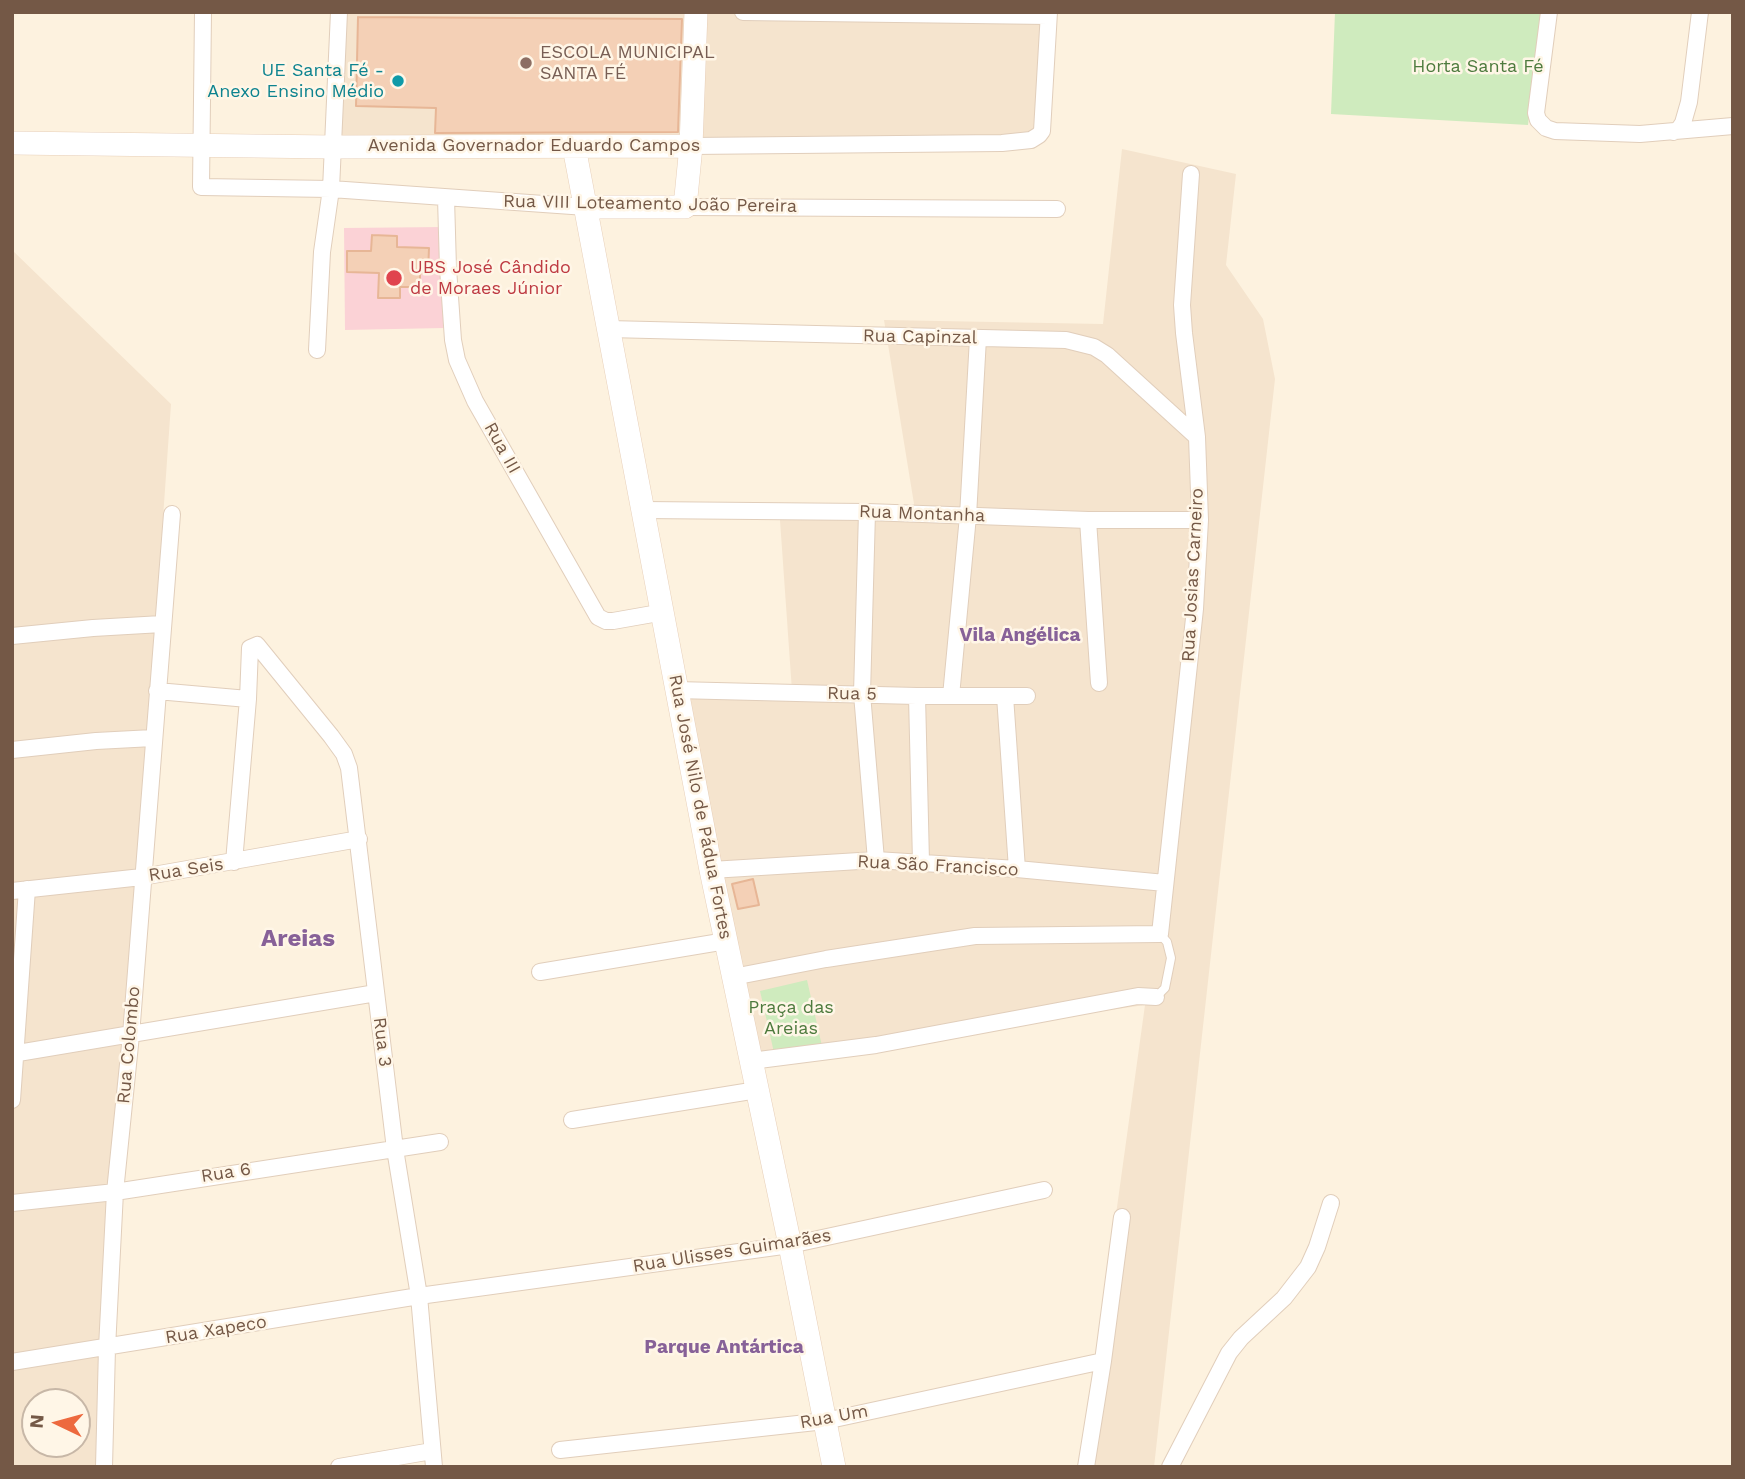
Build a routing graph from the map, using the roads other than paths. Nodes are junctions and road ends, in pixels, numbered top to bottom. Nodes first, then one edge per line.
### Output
1 (203, 12) edge
2 (339, 12) edge
3 (696, 12) edge
4 (743, 12) edge
5 (1549, 12) edge
6 (1700, 12) edge
7 (1049, 14) edge
8 (1733, 126) edge
9 (1673, 132) junction
10 (12, 143) edge
11 (200, 146) junction
12 (691, 146) junction
13 (333, 147) junction
14 (574, 147) junction
15 (1191, 174) dead end
16 (331, 189) junction
17 (446, 198) junction
18 (586, 207) junction
19 (685, 207) junction
20 (1057, 209) dead end
21 (608, 329) junction
22 (978, 338) junction
23 (317, 350) dead end
24 (1197, 437) junction
25 (643, 510) junction
26 (867, 512) junction
27 (172, 514) dead end
28 (968, 516) junction
29 (1088, 520) junction
30 (1200, 520) junction
31 (663, 612) junction
32 (162, 624) junction
33 (12, 636) edge
34 (1099, 684) dead end
35 (676, 690) junction
36 (157, 691) junction
37 (862, 694) junction
38 (918, 696) junction
39 (951, 696) junction
40 (1004, 696) junction
41 (1027, 696) dead end
42 (248, 699) junction
43 (153, 738) junction
44 (12, 750) edge
45 (359, 839) junction
46 (876, 860) junction
47 (234, 862) junction
48 (921, 862) junction
49 (1017, 869) junction
50 (711, 870) junction
51 (142, 877) junction
52 (1165, 883) junction
53 (20, 890) edge
54 (1160, 934) junction
55 (726, 941) junction
56 (540, 972) dead end
57 (733, 977) junction
58 (376, 993) junction
59 (1156, 997) joint
60 (131, 1035) junction
61 (14, 1054) edge
62 (751, 1061) junction
63 (757, 1090) junction
64 (12, 1100) edge
65 (572, 1120) dead end
66 (440, 1142) dead end
67 (396, 1149) junction
68 (1044, 1190) dead end
69 (115, 1192) junction
70 (12, 1203) edge
71 (1331, 1203) dead end
72 (1122, 1217) dead end
73 (790, 1245) junction
74 (419, 1296) junction
75 (107, 1348) junction
76 (1103, 1361) junction
77 (12, 1362) edge
78 (825, 1421) junction
79 (560, 1450) dead end
80 (433, 1459) edge
81 (104, 1467) edge
82 (340, 1467) edge
83 (834, 1467) edge
84 (1086, 1467) edge
85 (1170, 1467) edge

1 - 11 street
2 - 13 street
3 - 12 street
4 - 7 street
5 - 9 street
6 - 9 street
7 - 12 street, Avenida Governador Eduardo Campos
8 - 9 street
10 - 11 street, Avenida Governador Eduardo Campos
11 - 13 street, Avenida Governador Eduardo Campos
11 - 16 street, Rua VIII Loteamento João Pereira
12 - 14 street, Avenida Governador Eduardo Campos
12 - 19 street
13 - 14 street, Avenida Governador Eduardo Campos
13 - 16 street
14 - 18 street, Rua José Nilo de Pádua Fortes
15 - 24 street, Rua Josias Carneiro
16 - 17 street, Rua VIII Loteamento João Pereira
16 - 23 street
17 - 18 street, Rua VIII Loteamento João Pereira
17 - 31 street, Rua III
18 - 19 street, Rua VIII Loteamento João Pereira
18 - 21 street, Rua José Nilo de Pádua Fortes
19 - 20 street, Rua VIII Loteamento João Pereira
21 - 22 street, Rua Capinzal
21 - 25 street, Rua José Nilo de Pádua Fortes
22 - 24 street, Rua Capinzal
22 - 28 street
24 - 30 street, Rua Josias Carneiro
25 - 26 street, Rua Montanha
25 - 31 street, Rua José Nilo de Pádua Fortes
26 - 28 street, Rua Montanha
26 - 37 street
27 - 32 street, Rua Colombo
28 - 29 street, Rua Montanha
28 - 39 street
29 - 30 street, Rua Montanha
29 - 34 street
30 - 52 street, Rua Josias Carneiro
31 - 35 street, Rua José Nilo de Pádua Fortes
32 - 33 street
32 - 36 street, Rua Colombo
35 - 37 street, Rua 5
35 - 50 street, Rua José Nilo de Pádua Fortes
36 - 42 street
36 - 43 street, Rua Colombo
37 - 38 street, Rua 5
37 - 46 street
38 - 39 street, Rua 5
38 - 48 street
39 - 40 street, Rua 5
40 - 41 street, Rua 5
40 - 49 street
42 - 45 street, Rua 3
42 - 47 street
43 - 44 street
43 - 51 street, Rua Colombo
45 - 47 street, Rua Seis
45 - 58 street, Rua 3
46 - 48 street, Rua São Francisco
46 - 50 street, Rua São Francisco
47 - 51 street, Rua Seis
48 - 49 street, Rua São Francisco
49 - 52 street, Rua São Francisco
50 - 55 street, Rua José Nilo de Pádua Fortes
51 - 53 street, Rua Seis
51 - 60 street, Rua Colombo
52 - 54 street, Rua Josias Carneiro
53 - 61 street
54 - 57 street
54 - 59 lane, Rua Josias Carneiro
55 - 56 street
55 - 57 street, Rua José Nilo de Pádua Fortes
57 - 62 street, Rua José Nilo de Pádua Fortes
58 - 60 street
58 - 67 street, Rua 3
59 - 62 street, Rua Josias Carneiro
60 - 61 street
60 - 69 street, Rua Colombo
61 - 64 street
62 - 63 street, Rua José Nilo de Pádua Fortes
63 - 65 street
63 - 73 street, Rua José Nilo de Pádua Fortes
66 - 67 street, Rua 6
67 - 69 street, Rua 6
67 - 74 street, Rua 3
68 - 73 street, Rua Ulisses Guimarães
69 - 70 street, Rua 6
69 - 75 street, Rua Colombo
71 - 85 street
72 - 76 street
73 - 74 street, Rua Ulisses Guimarães
73 - 78 street, Rua José Nilo de Pádua Fortes
74 - 75 street, Rua Xapeco
74 - 80 street, Rua 3
75 - 77 street, Rua Xapeco
75 - 81 street, Rua Colombo
76 - 78 street, Rua Um
76 - 84 street
78 - 79 street, Rua Um
78 - 83 street, Rua José Nilo de Pádua Fortes
80 - 82 street

